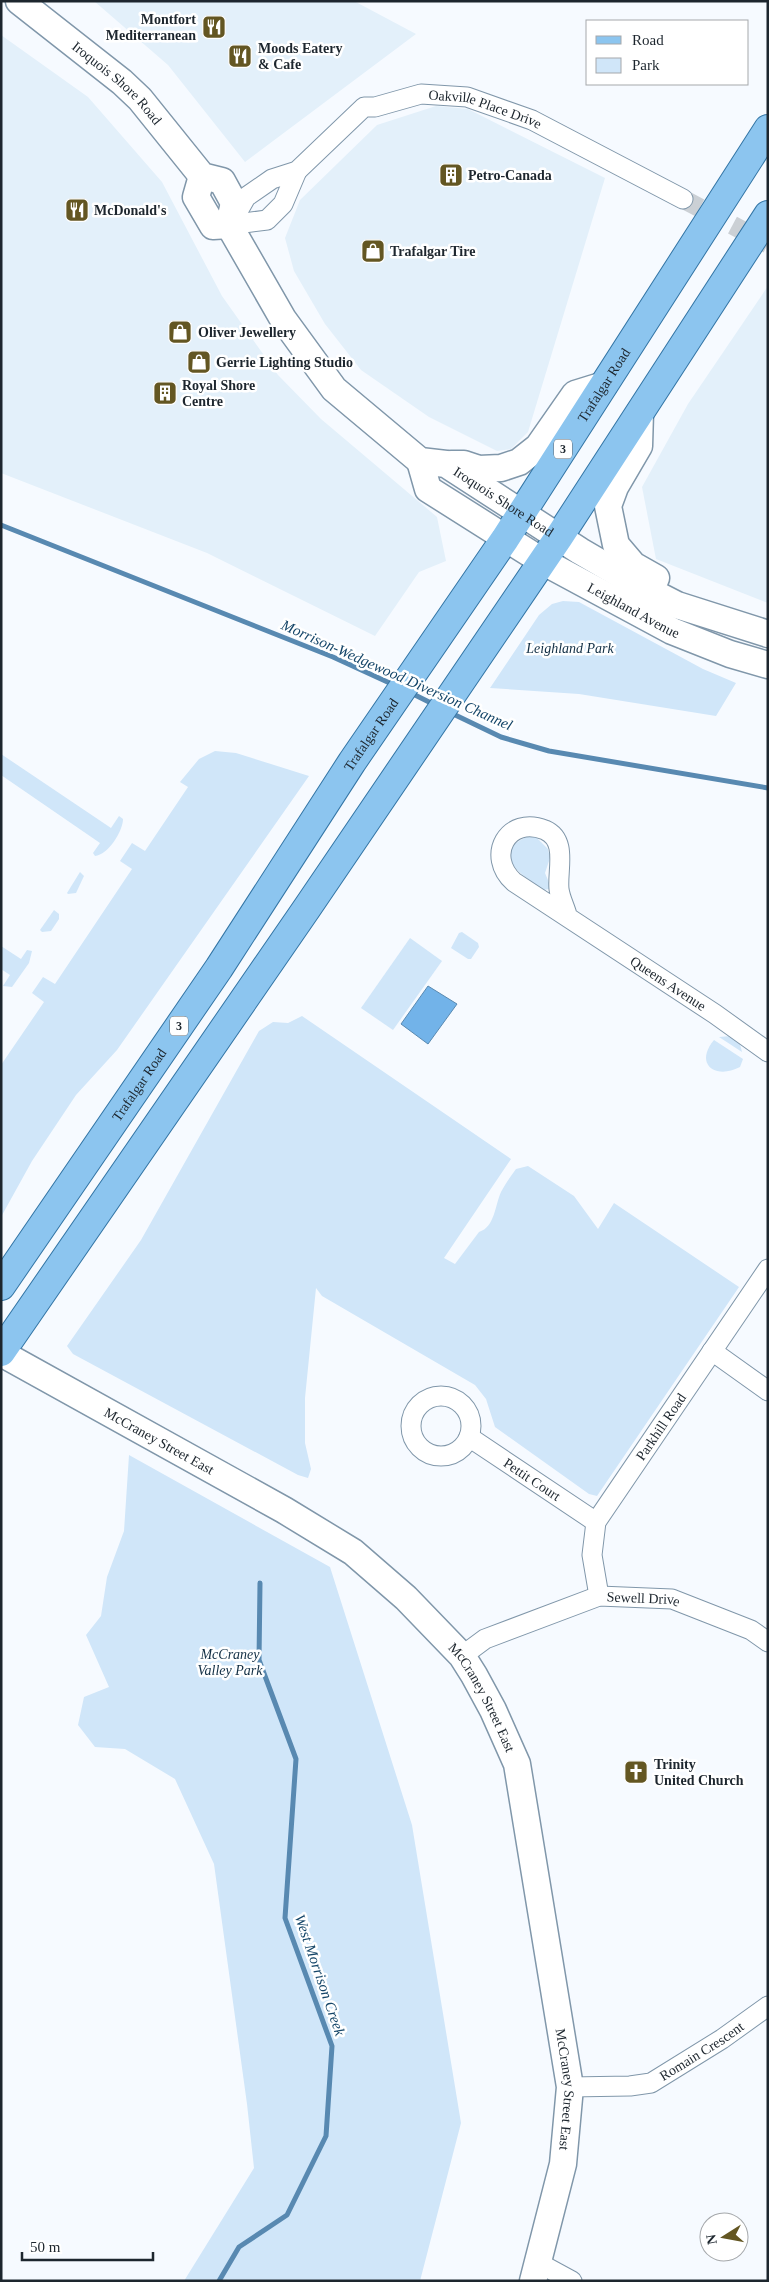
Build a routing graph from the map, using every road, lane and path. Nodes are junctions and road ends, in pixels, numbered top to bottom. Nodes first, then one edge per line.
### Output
1 (19, 1) edge
2 (768, 129) edge
3 (297, 171) junction
4 (683, 199) tunnel mouth
5 (768, 216) edge
6 (229, 225) junction
7 (604, 385) junction
8 (640, 412) junction
9 (420, 461) junction
10 (446, 464) junction
11 (522, 513) junction
12 (559, 537) junction
13 (505, 539) junction
14 (542, 561) junction
15 (709, 616) junction
16 (768, 634) edge
17 (768, 665) edge
18 (567, 915) junction
19 (768, 1052) edge
20 (768, 1269) edge
21 (1, 1286) edge
22 (712, 1351) junction
23 (1, 1353) edge
24 (768, 1391) edge
25 (469, 1437) dead end
26 (596, 1522) junction
27 (599, 1596) junction
28 (768, 1642) edge
29 (462, 1656) junction
30 (768, 2006) edge
31 (570, 2087) junction
32 (535, 2272) edge
33 (572, 2281) edge

1 - 6 street, Iroquois Shore Road
2 - 7 main road, Trafalgar Road / 3
3 - 4 street, Oakville Place Drive
3 - 6 street, Oakville Place Drive
3 - 6 street, Oakville Place Drive
5 - 8 main road
6 - 9 street
7 - 10 street
7 - 11 main road, Trafalgar Road / 3
8 - 12 main road
8 - 15 street
9 - 10 street, Iroquois Shore Road
9 - 13 street
10 - 11 street, Iroquois Shore Road
11 - 12 street, Iroquois Shore Road
11 - 13 main road, Trafalgar Road / 3
12 - 14 main road
12 - 15 street, Leighland Avenue
13 - 14 street, Leighland Avenue
13 - 21 main road, Trafalgar Road / 3
14 - 17 street, Leighland Avenue
14 - 23 main road
15 - 16 street, Leighland Avenue
18 - 18 street, Queens Avenue
18 - 19 street, Queens Avenue
20 - 22 street, Parkhill Road
22 - 24 street
22 - 26 street, Parkhill Road
23 - 29 street, McCraney Street East
25 - 26 street, Pettit Court
26 - 27 street, Parkhill Road
27 - 28 street, Sewell Drive
27 - 29 street, Sewell Drive
29 - 31 street, McCraney Street East
30 - 31 street, Romain Crescent
31 - 32 street, McCraney Street East
32 - 33 street

